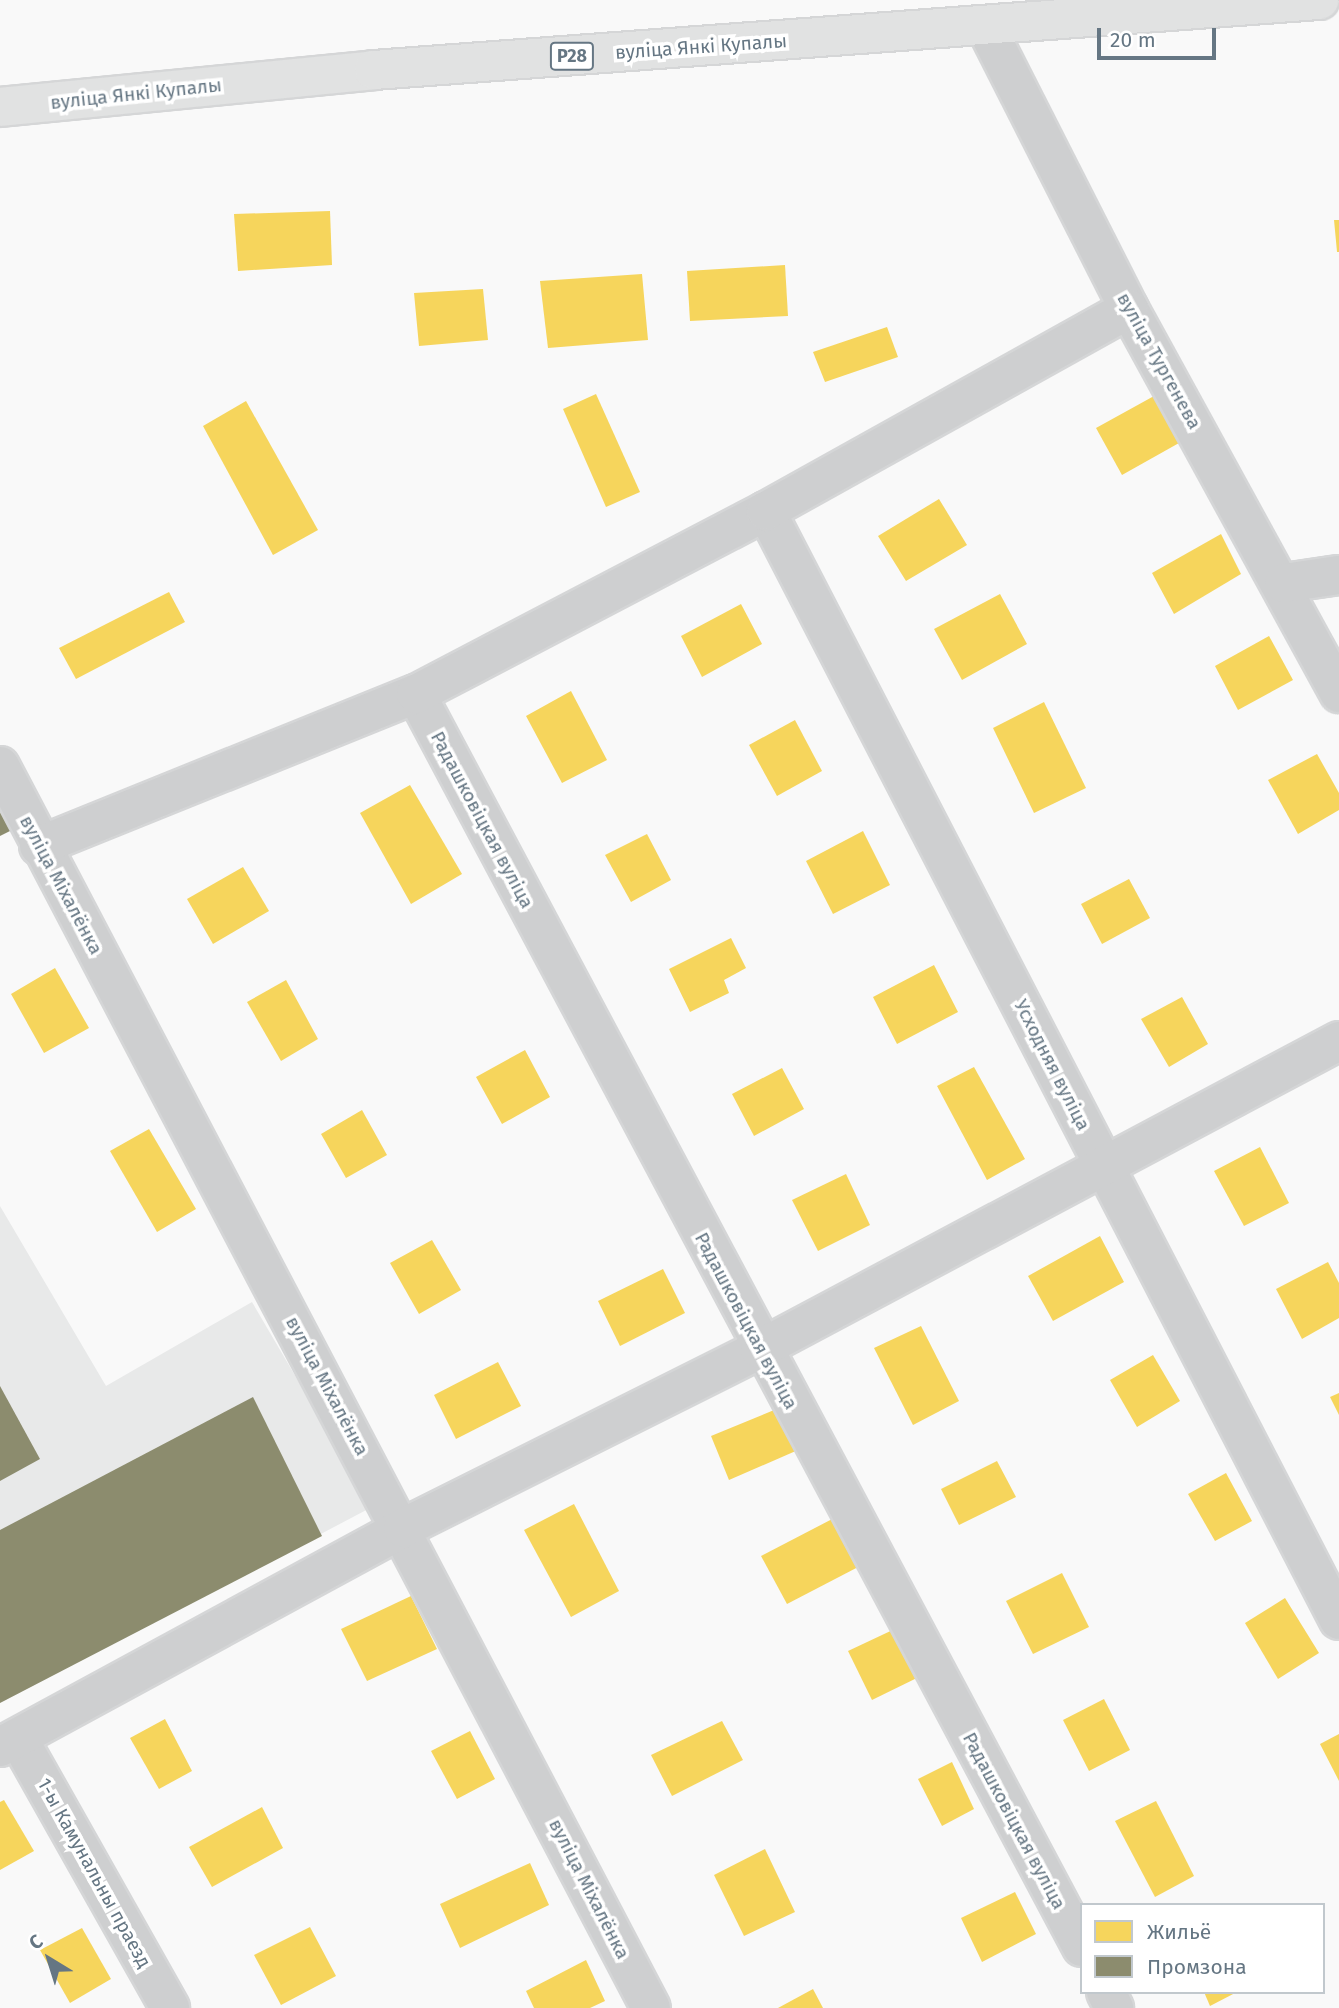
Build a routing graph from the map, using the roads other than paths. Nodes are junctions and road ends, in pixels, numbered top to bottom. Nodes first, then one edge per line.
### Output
1 (1319, 0) edge
2 (986, 27) junction
3 (0, 107) edge
4 (1129, 309) junction
5 (766, 511) junction
6 (1339, 575) edge
7 (1284, 583) junction
8 (1339, 693) edge
9 (416, 694) junction
10 (0, 766) edge
11 (39, 846) junction
12 (1339, 1041) edge
13 (1103, 1165) junction
14 (760, 1349) junction
15 (403, 1528) junction
16 (1339, 1620) edge
17 (9, 1743) edge
18 (1080, 1943) edge
19 (170, 2008) edge
20 (651, 2008) edge

1 - 2 main road, вуліца Янкі Купалы / Р28
2 - 3 main road, вуліца Янкі Купалы / Р28
2 - 4 street, вуліца Тургенева
4 - 5 street
4 - 7 street, вуліца Тургенева
5 - 9 street
5 - 13 street, Усходняя вуліца
6 - 7 street
7 - 8 street, вуліца Тургенева
9 - 11 street
9 - 14 street, Радашковіцкая вуліца
10 - 11 street, вуліца Міхалёнка
11 - 15 street, вуліца Міхалёнка
12 - 13 street
13 - 14 street
13 - 16 street, Усходняя вуліца
14 - 15 street
14 - 18 street, Радашковіцкая вуліца
15 - 17 street
15 - 20 street, вуліца Міхалёнка
17 - 19 street, 1-ы Камунальны праезд

